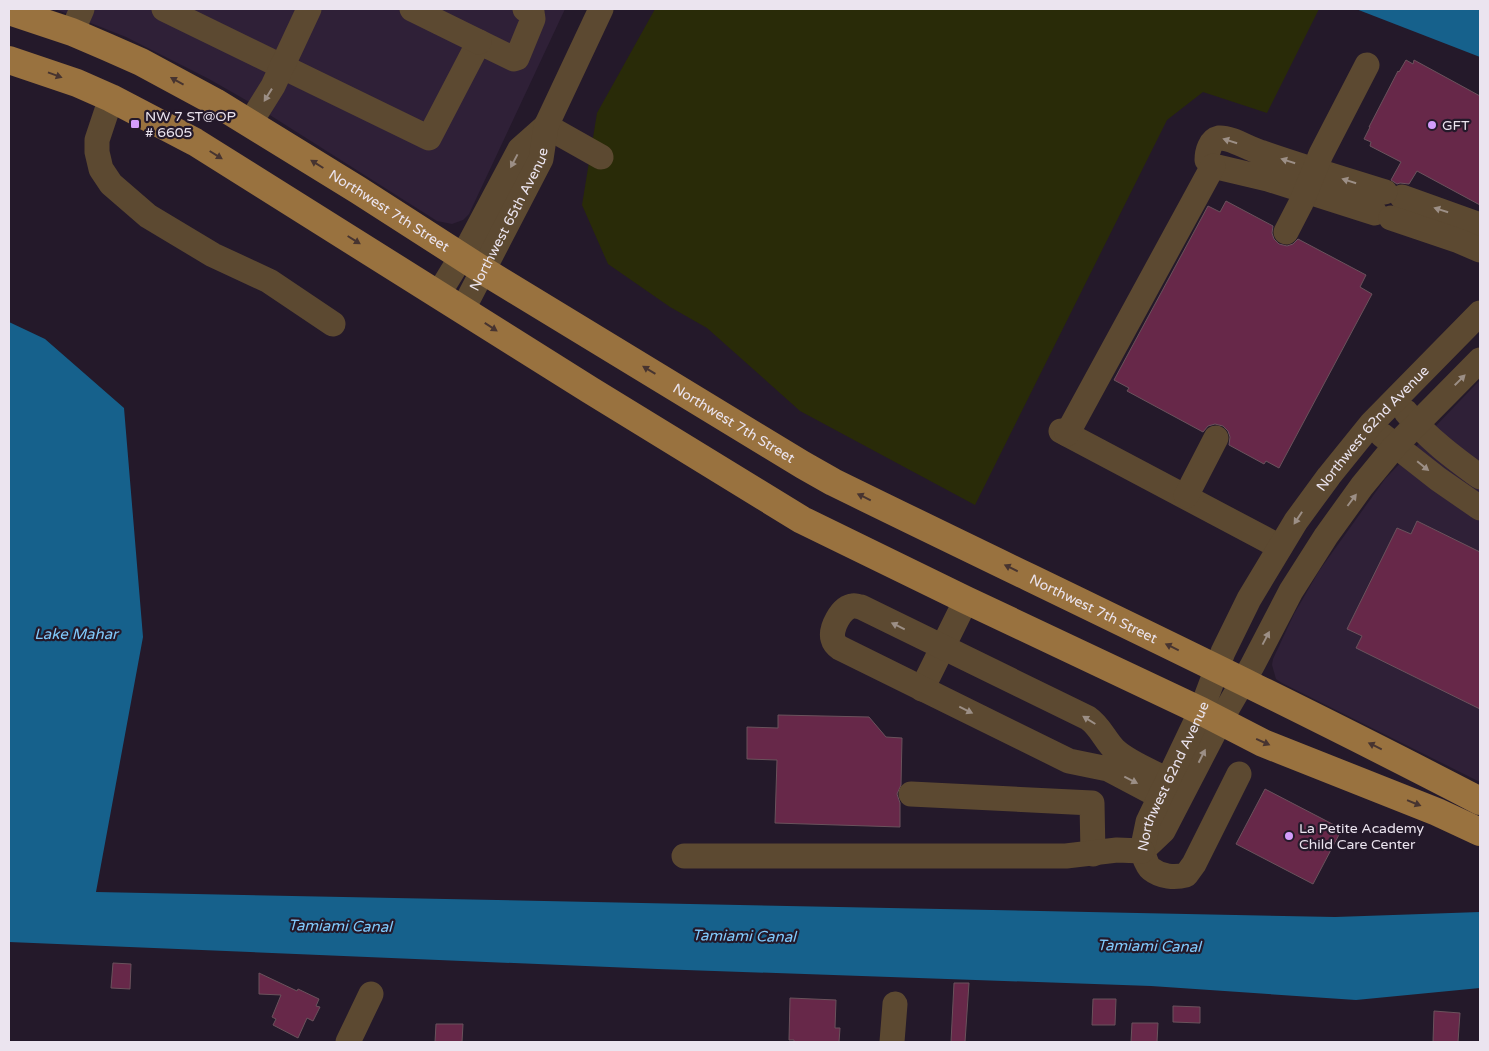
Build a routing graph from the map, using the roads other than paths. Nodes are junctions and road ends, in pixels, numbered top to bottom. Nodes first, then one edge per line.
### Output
1 (164, 9) edge
2 (309, 9) edge
3 (412, 9) edge
4 (525, 9) edge
5 (602, 9) edge
6 (9, 15) edge
7 (77, 21) edge
8 (479, 42) junction
9 (9, 60) edge
10 (283, 66) junction
11 (1367, 66) dead end
12 (111, 98) junction
13 (250, 123) junction
14 (546, 126) junction
15 (601, 157) dead end
16 (1309, 180) junction
17 (1388, 205) junction
18 (1480, 225) edge
19 (1286, 232) dead end
20 (1480, 250) edge
21 (461, 256) junction
22 (484, 271) junction
23 (439, 293) junction
24 (463, 309) junction
25 (1480, 313) edge
26 (333, 324) dead end
27 (1480, 360) edge
28 (1394, 399) junction
29 (1371, 424) junction
30 (1415, 424) junction
31 (1216, 438) dead end
32 (1395, 446) junction
33 (1480, 477) edge
34 (1186, 496) junction
35 (1480, 508) edge
36 (1280, 547) junction
37 (966, 600) junction
38 (942, 648) junction
39 (1216, 668) junction
40 (1243, 681) junction
41 (922, 689) junction
42 (1210, 716) junction
43 (1108, 742) junction
44 (1095, 765) junction
45 (1239, 774) dead end
46 (1170, 789) junction
47 (911, 794) dead end
48 (1480, 801) edge
49 (1220, 811) junction
50 (1480, 832) edge
51 (1142, 851) junction
52 (1093, 854) junction
53 (684, 856) dead end
54 (371, 994) dead end
55 (895, 1004) dead end
56 (348, 1042) edge
57 (892, 1042) edge

1 - 10 street
2 - 10 street
3 - 8 street
4 - 8 street
5 - 14 street, Northwest 65th Avenue
6 - 7 main road, Northwest 7th Street
13 -> 7 main road, Northwest 7th Street
8 - 10 street
9 -> 12 main road
10 -> 13 street
11 - 16 street
12 -> 23 main road
12 - 26 street
21 -> 13 main road, Northwest 7th Street
14 - 15 street
14 -> 21 street, Northwest 65th Avenue
14 - 22 street, Northwest 65th Avenue
16 - 17 street
16 - 19 street
16 - 34 street
18 -> 17 street
17 - 20 street
21 - 22 main road, Northwest 7th Street
21 - 23 street, Northwest 65th Avenue
22 - 24 street, Northwest 65th Avenue
39 -> 22 main road, Northwest 7th Street
23 - 24 main road
24 -> 37 main road
25 - 28 street, Northwest 62nd Avenue
30 -> 27 street, Northwest 62nd Avenue
28 - 29 street, Northwest 62nd Avenue
28 - 30 street
29 - 32 street
29 -> 36 street, Northwest 62nd Avenue
30 - 32 street, Northwest 62nd Avenue
30 - 33 street
31 - 34 street
32 -> 35 street
40 -> 32 street, Northwest 62nd Avenue
34 - 36 street
36 - 39 street, Northwest 62nd Avenue
37 - 38 street
37 - 42 main road
38 - 41 street
38 -> 41 street
43 -> 38 street
39 - 40 main road, Northwest 7th Street
39 - 42 street, Northwest 62nd Avenue
40 - 42 street, Northwest 62nd Avenue
48 -> 40 main road, Northwest 7th Street
41 -> 44 street
42 - 46 street, Northwest 62nd Avenue
42 -> 50 main road
43 - 44 street
43 - 46 street
44 -> 46 street
45 - 49 street
46 - 49 street
46 - 51 street, Northwest 62nd Avenue
47 - 52 street
49 - 51 street
51 - 52 street
52 - 53 street
54 - 56 street
55 - 57 street

